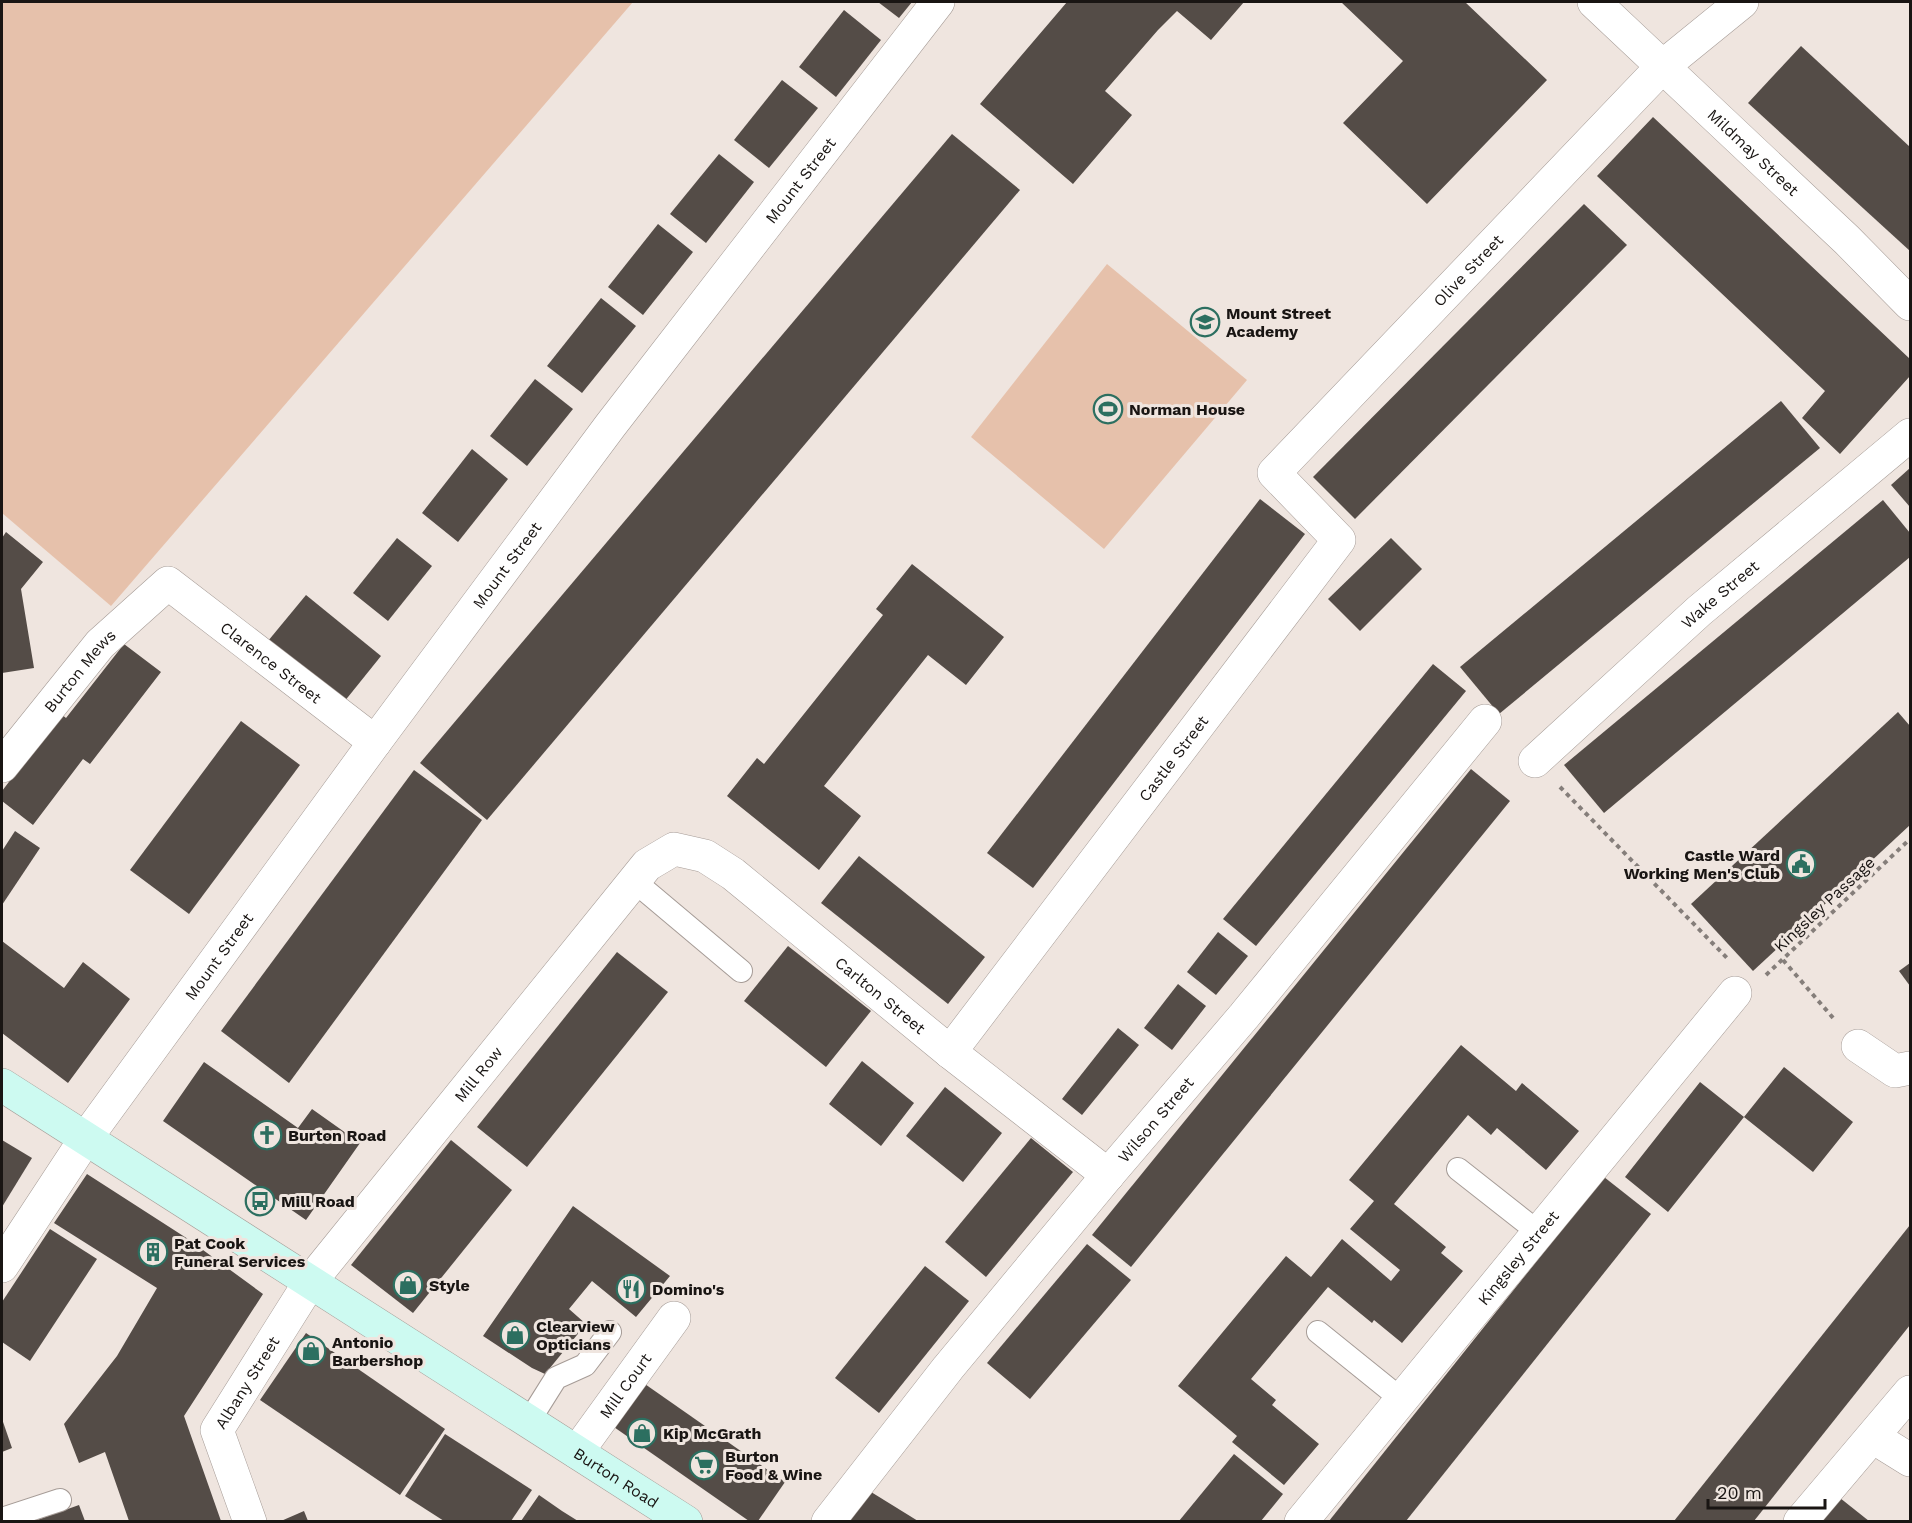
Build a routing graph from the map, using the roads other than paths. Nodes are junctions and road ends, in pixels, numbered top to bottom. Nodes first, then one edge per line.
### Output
1 (938, 2) edge
2 (1594, 2) edge
3 (1742, 2) edge
4 (1662, 67) junction
5 (1911, 304) edge
6 (1911, 435) edge
7 (1274, 473) joint
8 (168, 583) joint
9 (1485, 721) dead end
10 (375, 742) junction
11 (1534, 761) road end
12 (2, 766) edge
13 (640, 873) junction
14 (741, 972) dead end
15 (1735, 993) road end
16 (1858, 1046) road end
17 (950, 1052) junction
18 (1911, 1068) edge
19 (2, 1085) edge
20 (86, 1138) junction
21 (1458, 1169) dead end
22 (1108, 1175) junction
23 (1538, 1232) junction
24 (2, 1266) edge
25 (310, 1282) junction
26 (674, 1318) dead end
27 (610, 1332) dead end
28 (1318, 1332) dead end
29 (1911, 1392) edge
30 (1401, 1399) junction
31 (529, 1421) junction
32 (1873, 1437) junction
33 (577, 1452) junction
34 (1911, 1460) edge
35 (60, 1500) dead end
36 (2, 1519) edge
37 (250, 1521) edge
38 (686, 1521) edge
39 (828, 1521) edge
40 (1301, 1521) edge
41 (1800, 1521) edge

1 - 10 street, Mount Street
2 - 4 street, Mildmay Street
3 - 4 street, Olive Street
4 - 5 street, Mildmay Street
4 - 7 street, Olive Street
6 - 11 street, Wake Street
7 - 17 street, Castle Street
8 - 10 street, Clarence Street
8 - 12 street, Burton Mews
9 - 22 street, Wilson Street
10 - 20 street, Mount Street
13 - 14 lane
13 - 17 street, Carlton Street
13 - 25 street, Mill Row
15 - 23 street, Kingsley Street
16 - 18 street
17 - 22 street, Carlton Street
19 - 20 street, Burton Road
20 - 24 street
20 - 25 street, Burton Road
21 - 23 lane
22 - 39 street, Wilson Street
23 - 30 street, Kingsley Street
25 - 31 street, Burton Road
25 - 37 street, Albany Street
26 - 33 street, Mill Court
27 - 31 lane
28 - 30 lane
29 - 32 street
30 - 40 street, Kingsley Street
31 - 33 street, Burton Road
32 - 34 street
32 - 41 street
33 - 38 street, Burton Road
35 - 36 lane

